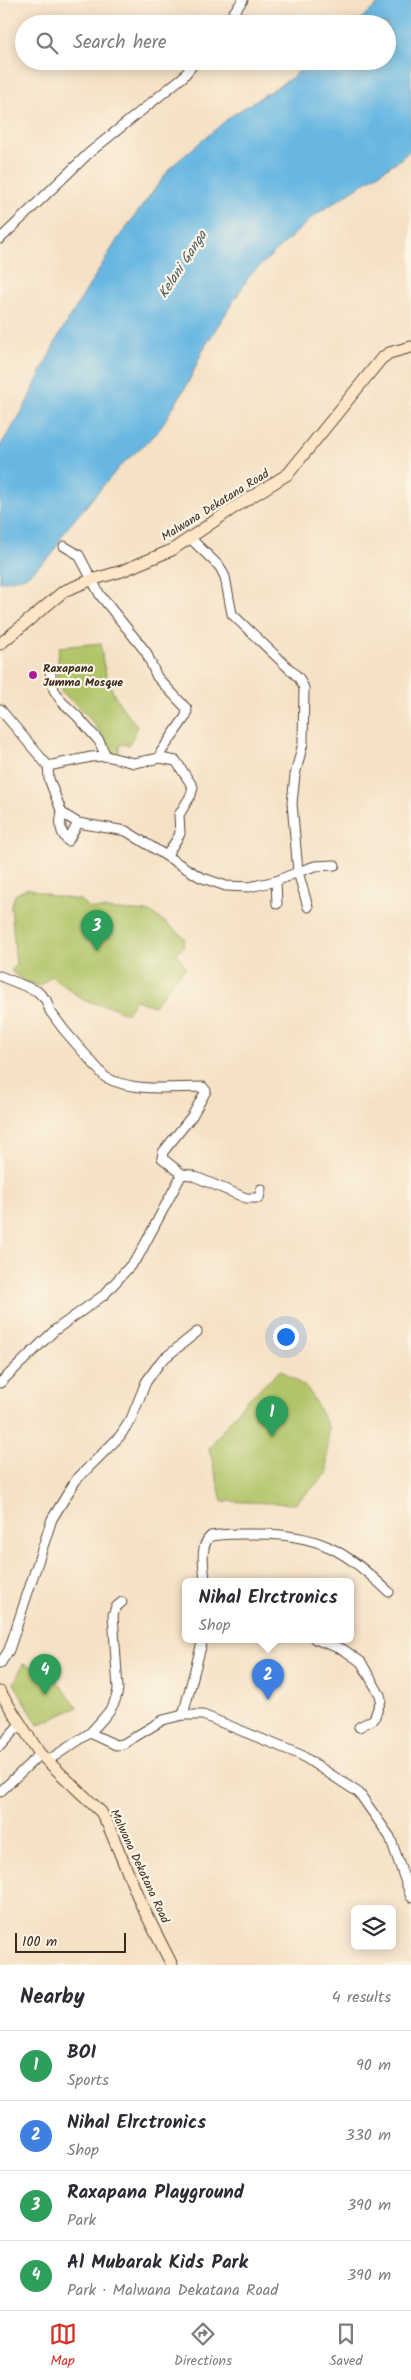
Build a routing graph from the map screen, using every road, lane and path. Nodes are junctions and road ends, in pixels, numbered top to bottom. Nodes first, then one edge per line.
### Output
1 (243, 0) edge
2 (232, 15) edge
3 (189, 70) edge
4 (0, 239) edge
5 (411, 347) edge
6 (191, 539) junction
7 (64, 546) dead end
8 (91, 580) junction
9 (0, 644) edge
10 (50, 671) dead end
11 (0, 709) edge
12 (106, 756) junction
13 (160, 758) junction
14 (48, 766) junction
15 (62, 813) junction
16 (78, 822) junction
17 (167, 854) junction
18 (335, 865) dead end
19 (298, 872) junction
20 (276, 880) junction
21 (277, 904) dead end
22 (308, 907) dead end
23 (0, 976) edge
24 (182, 1174) junction
25 (261, 1189) dead end
26 (197, 1332) dead end
27 (0, 1383) edge
28 (205, 1578) edge
29 (389, 1592) dead end
30 (122, 1602) dead end
31 (202, 1643) edge
32 (326, 1643) edge
33 (0, 1664) edge
34 (0, 1692) edge
35 (183, 1715) junction
36 (20, 1724) junction
37 (359, 1727) dead end
38 (90, 1733) junction
39 (0, 1746) edge
40 (44, 1758) junction
41 (0, 1792) edge
42 (411, 1897) edge
43 (172, 1965) edge

1 - 2 street
3 - 4 street
5 - 6 main road, Malwana Dekatana Road
6 - 8 main road, Malwana Dekatana Road
6 - 19 street
7 - 8 street
8 - 9 main road, Malwana Dekatana Road
8 - 13 street
10 - 12 street
11 - 14 street
12 - 13 street
12 - 14 street
13 - 17 street
14 - 15 street
15 - 16 street
15 - 16 street
16 - 17 street
17 - 20 street
18 - 19 street
19 - 20 street
19 - 22 street
20 - 21 street
23 - 24 street
24 - 25 street
24 - 27 street
26 - 33 street
28 - 29 street
30 - 38 street
31 - 35 street
32 - 37 street
34 - 36 main road, Malwana Dekatana Road
35 - 38 street
35 - 42 street
36 - 39 street
36 - 40 main road, Malwana Dekatana Road
38 - 40 street
40 - 41 street
40 - 43 main road, Malwana Dekatana Road

